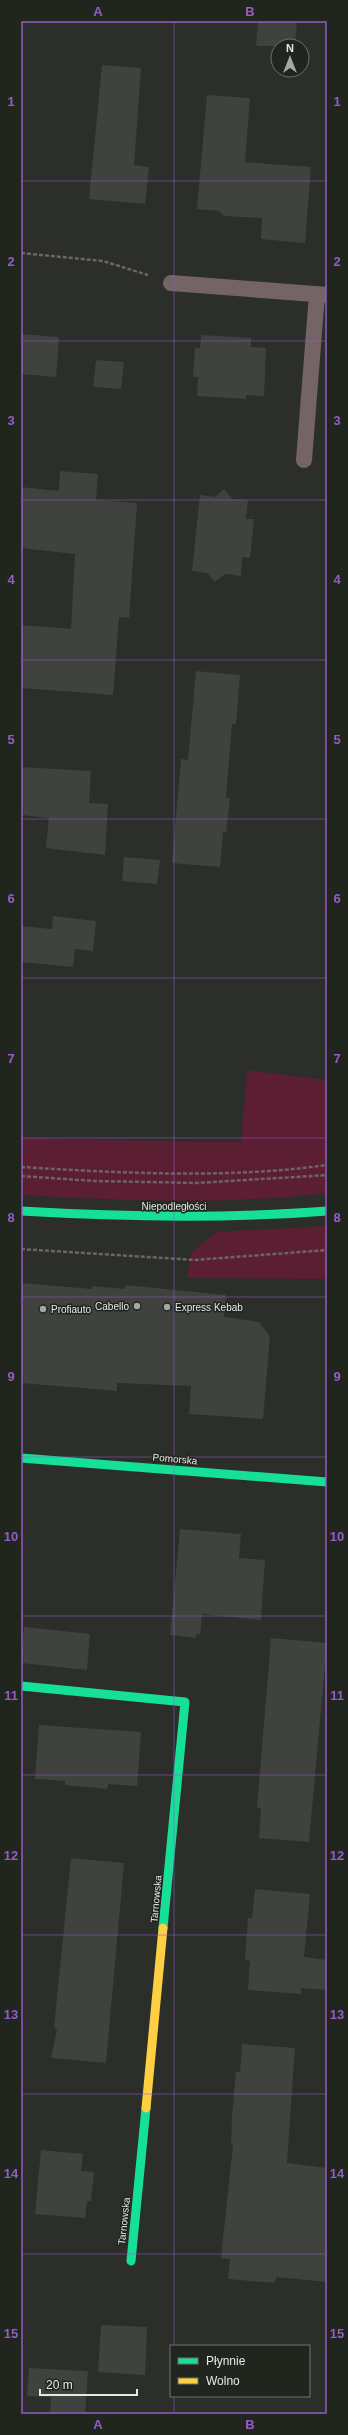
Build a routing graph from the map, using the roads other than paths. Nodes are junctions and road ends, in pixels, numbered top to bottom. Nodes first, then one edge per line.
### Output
1 (171, 283) road end
2 (322, 294) edge
3 (304, 460) dead end
4 (21, 1211) edge
5 (327, 1211) edge
6 (21, 1458) edge
7 (327, 1482) edge
8 (21, 1686) edge
9 (131, 2261) dead end

1 - 2 lane
2 - 3 lane
4 - 5 street, Niepodległości
6 - 7 street, Pomorska
8 - 9 street, Tarnowska

